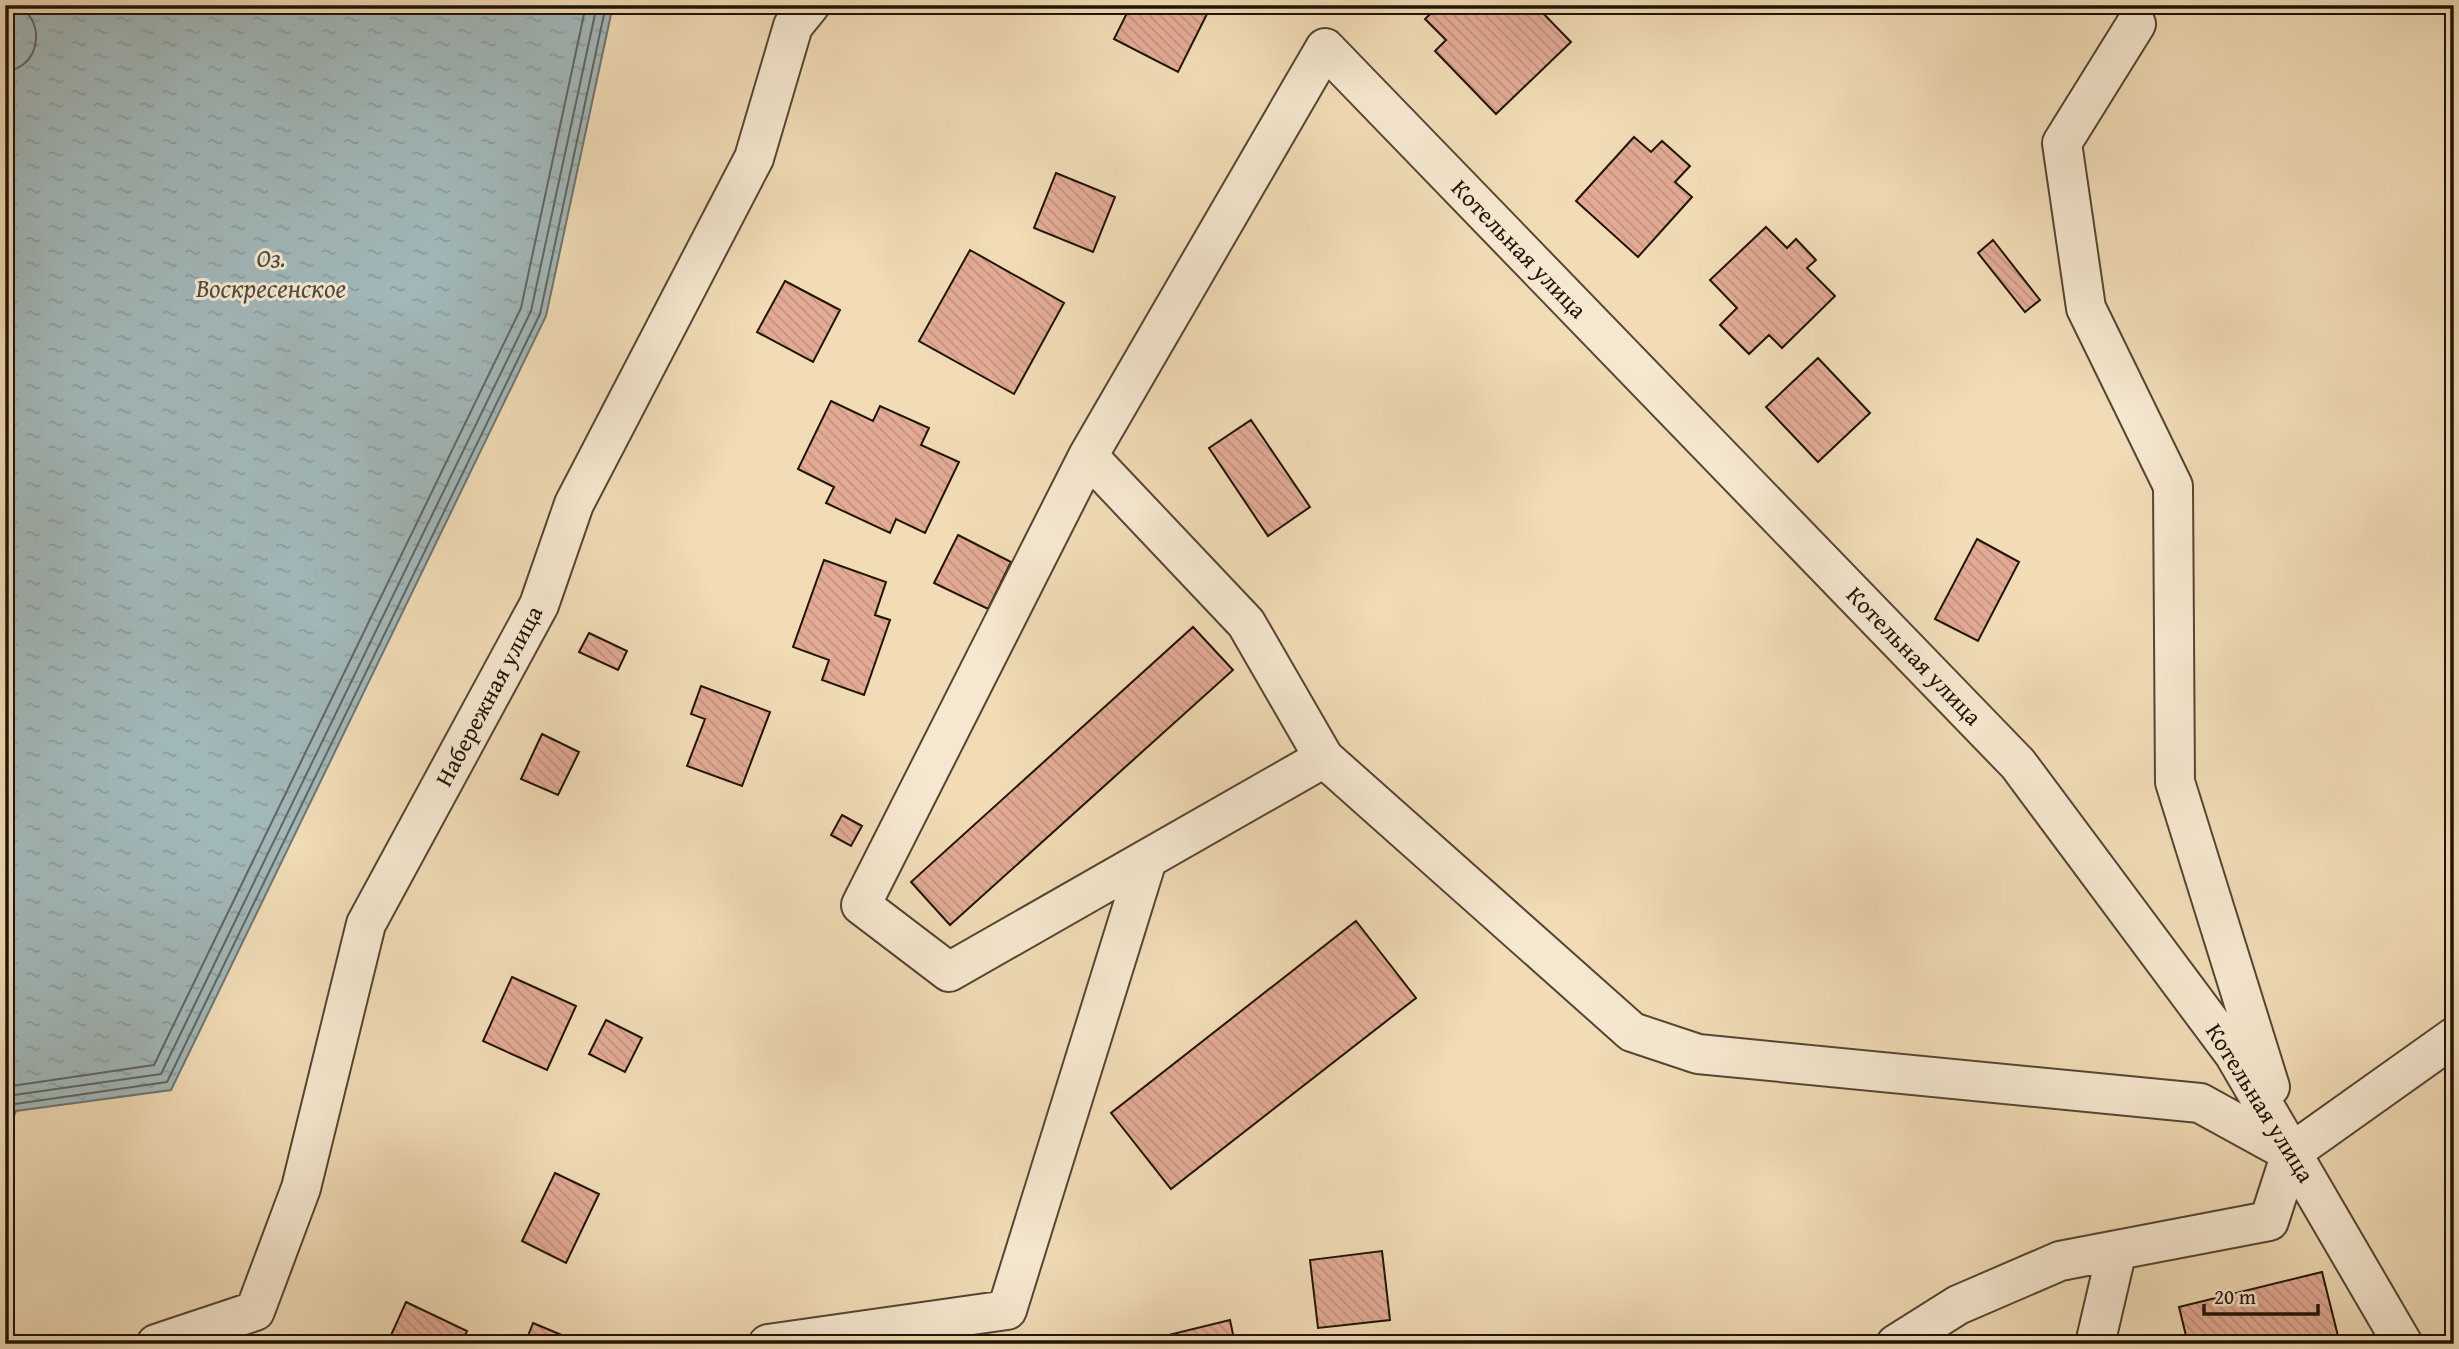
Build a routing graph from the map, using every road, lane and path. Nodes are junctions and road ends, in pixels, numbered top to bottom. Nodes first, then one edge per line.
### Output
1 (810, 5) edge
2 (2136, 23) dead end
3 (1088, 456) junction
4 (1324, 758) junction
5 (1147, 860) junction
6 (2454, 1037) edge
7 (2291, 1153) junction
8 (2117, 1250) junction
9 (156, 1344) edge
10 (768, 1344) edge
11 (1896, 1344) edge
12 (2095, 1344) edge
13 (2403, 1344) edge

1 - 9 street, Набережная улица
2 - 7 street
3 - 4 street
3 - 5 street
3 - 7 street, Котельная улица
4 - 5 street
4 - 7 street
5 - 10 street
6 - 7 street
7 - 8 street
7 - 13 street, Котельная улица
8 - 11 street
8 - 12 street

